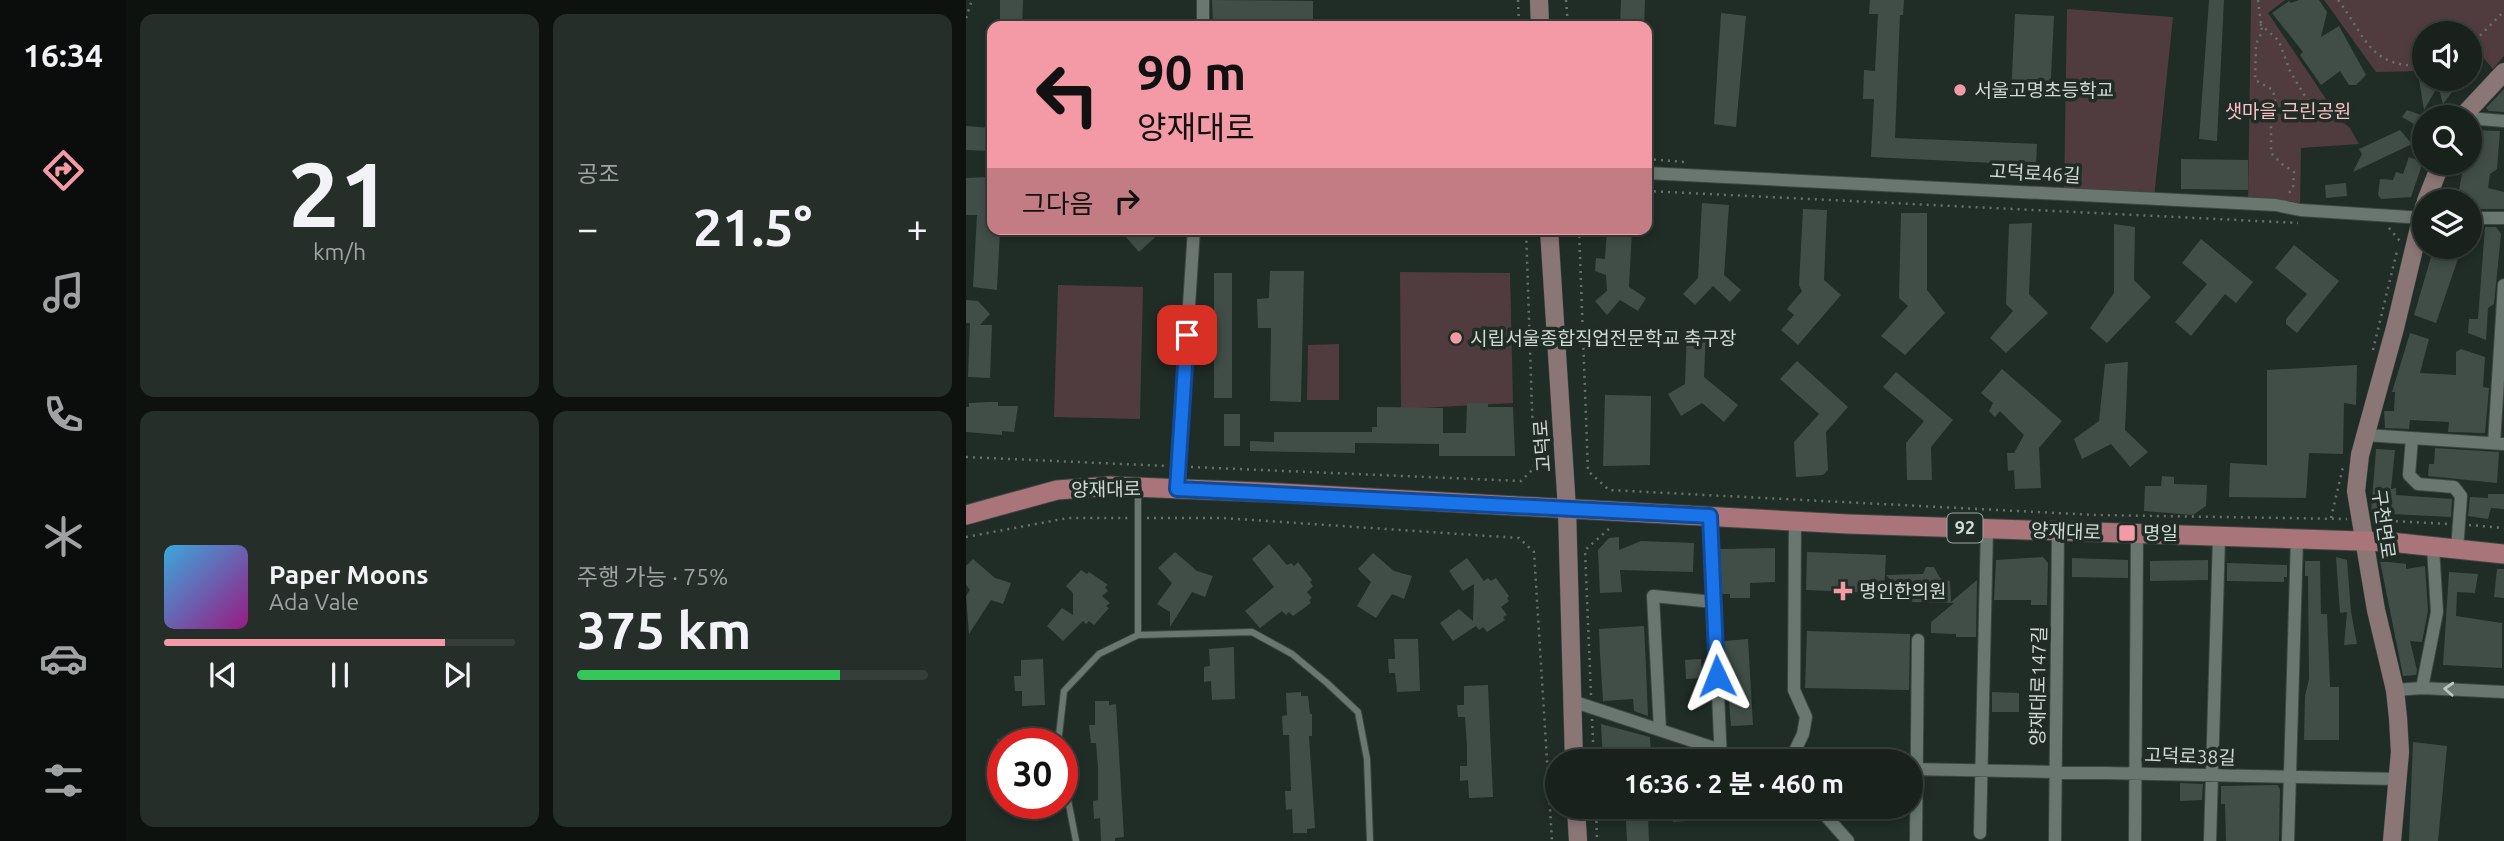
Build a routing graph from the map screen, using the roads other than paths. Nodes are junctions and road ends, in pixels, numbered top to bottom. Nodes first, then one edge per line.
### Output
1 (1203, 0) edge
2 (1539, 0) edge
3 (1203, 21) edge
4 (1540, 21) edge
5 (2504, 72) edge
6 (2474, 105) edge
7 (2482, 119) edge
8 (2504, 121) edge
9 (1652, 173) edge
10 (2412, 211) edge
11 (2482, 218) edge
12 (2504, 218) edge
13 (1194, 235) edge
14 (1549, 235) edge
15 (2412, 257) edge
16 (2504, 285) edge
17 (2365, 435) junction
18 (2412, 438) junction
19 (2499, 444) edge
20 (1138, 487) junction
21 (1177, 489) junction
22 (1567, 509) junction
23 (966, 515) edge
24 (1710, 516) junction
25 (1795, 521) junction
26 (1987, 528) junction
27 (2058, 531) junction
28 (2137, 534) junction
29 (2219, 537) junction
30 (2297, 538) junction
31 (2363, 542) junction
32 (2432, 547) junction
33 (2457, 550) junction
34 (2504, 554) edge
35 (1714, 602) junction
36 (1138, 635) junction
37 (1918, 640) dead end
38 (2422, 688) junction
39 (2395, 690) junction
40 (2504, 692) edge
41 (1572, 701) junction
42 (1060, 728) edge
43 (1660, 730) junction
44 (1574, 749) edge
45 (1705, 749) edge
46 (1721, 749) edge
47 (1796, 749) edge
48 (1915, 749) edge
49 (1923, 769) edge
50 (1981, 770) junction
51 (2056, 772) junction
52 (2136, 773) junction
53 (2211, 776) junction
54 (2289, 778) junction
55 (2398, 779) junction
56 (1072, 819) edge
57 (1577, 819) edge
58 (1829, 819) edge
59 (1915, 819) edge
60 (1980, 833) dead end
61 (1076, 841) edge
62 (1370, 841) edge
63 (1578, 841) edge
64 (1848, 841) edge
65 (1916, 841) edge
66 (2055, 841) edge
67 (2135, 841) edge
68 (2210, 841) edge
69 (2288, 841) edge
70 (2392, 841) edge

1 - 3 street
2 - 4 main road
5 - 6 main road
7 - 8 street
9 - 10 street, 고덕로46길
11 - 12 street
13 - 21 street
14 - 22 main road, 고덕로
15 - 17 main road, 구천면로
16 - 19 street
17 - 18 street
17 - 31 main road, 구천면로
18 - 19 street
18 - 33 street
20 - 21 main road, 양재대로 / 92
20 - 23 main road, 양재대로 / 92
20 - 36 lane
21 - 22 main road, 양재대로 / 92
22 - 24 main road, 양재대로 / 92
22 - 41 main road, 고덕로
24 - 25 main road, 양재대로 / 92
24 - 35 street
25 - 26 main road, 양재대로 / 92
25 - 47 street
26 - 27 main road, 양재대로 / 92
26 - 50 street
27 - 28 main road, 양재대로 / 92
27 - 51 street, 양재대로147길
28 - 29 main road, 양재대로 / 92
28 - 52 street
29 - 30 main road, 양재대로 / 92
29 - 53 street
30 - 31 main road, 양재대로 / 92
30 - 54 street
31 - 32 main road, 양재대로 / 92
31 - 39 main road, 구천면로
32 - 33 main road, 양재대로 / 92
32 - 38 street
33 - 34 main road, 양재대로 / 92
35 - 43 street
35 - 46 street
36 - 42 lane
36 - 62 lane
37 - 48 street
38 - 39 street
40 -> 38 street
39 - 55 main road, 구천면로
41 - 43 street
41 - 44 main road, 고덕로
43 - 45 street
49 - 50 street, 고덕로38길
50 - 51 street, 고덕로38길
50 - 60 street
51 - 52 street, 고덕로38길
51 - 66 street, 양재대로147길
52 - 53 street, 고덕로38길
52 - 67 street
53 - 54 street, 고덕로38길
53 - 68 street
54 - 55 street, 고덕로38길
54 - 69 street
55 - 70 main road, 구천면로
56 - 61 lane
57 - 63 main road
58 - 64 street
59 - 65 street

